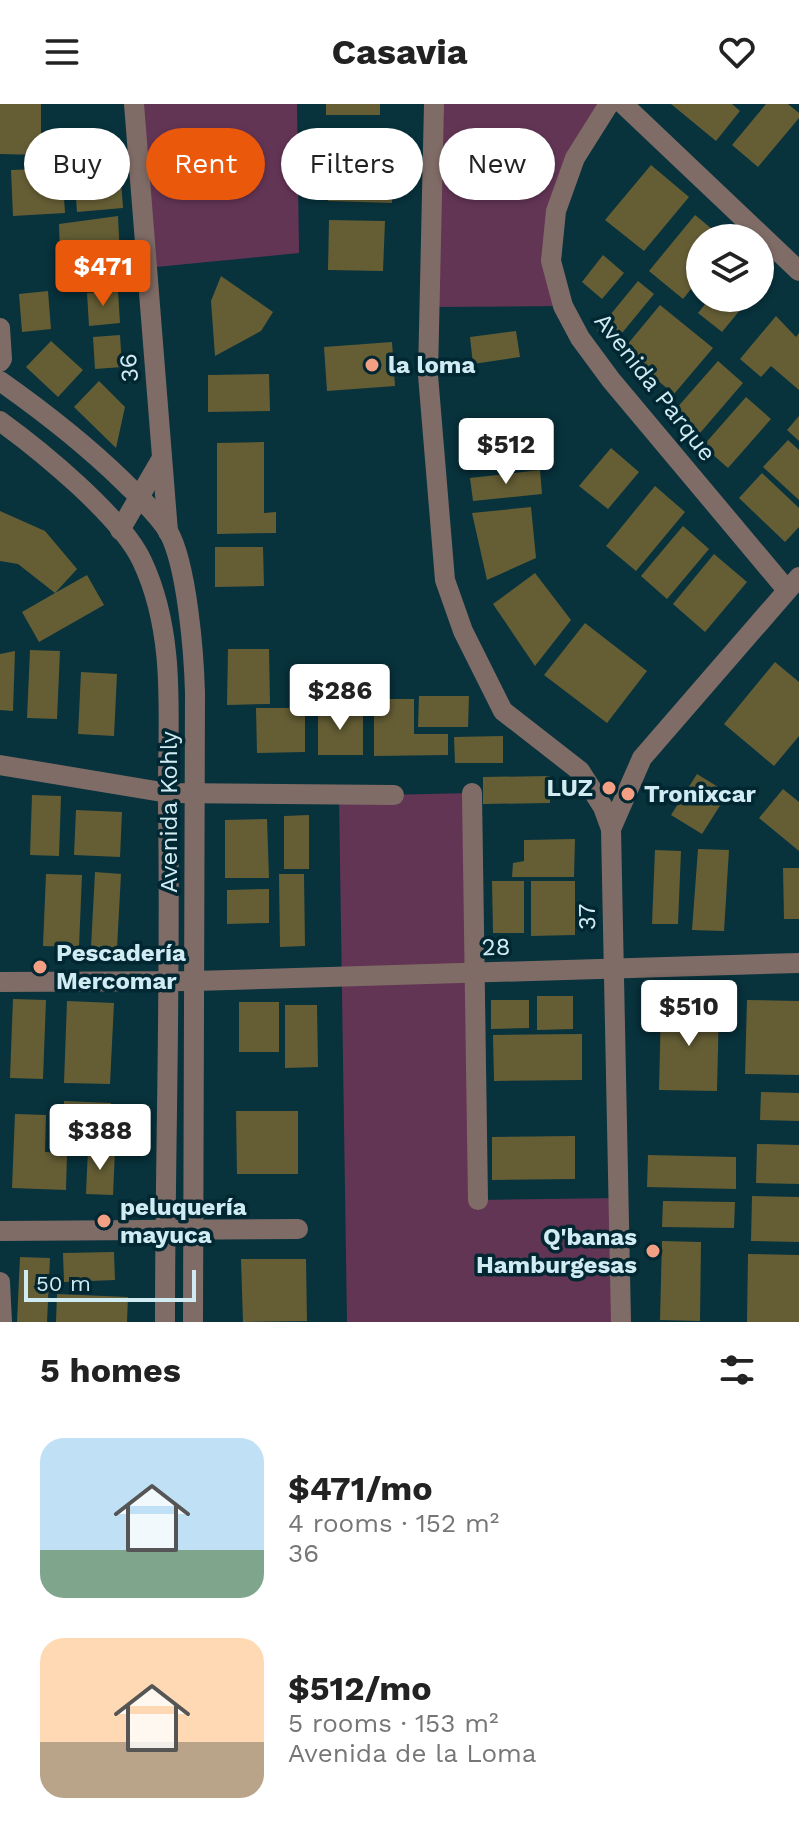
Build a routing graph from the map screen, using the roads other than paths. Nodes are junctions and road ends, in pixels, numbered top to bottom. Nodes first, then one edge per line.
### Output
1 (134, 104) edge
2 (434, 104) edge
3 (609, 104) edge
4 (623, 104) edge
5 (799, 271) edge
6 (0, 328) edge
7 (0, 362) edge
8 (0, 381) edge
9 (0, 421) edge
10 (162, 458) junction
11 (139, 497) junction
12 (120, 530) junction
13 (168, 532) junction
14 (793, 583) edge
15 (0, 765) edge
16 (168, 793) junction
17 (194, 793) junction
18 (472, 793) dead end
19 (394, 795) dead end
20 (611, 829) junction
21 (799, 963) edge
22 (614, 970) junction
23 (475, 973) junction
24 (169, 981) junction
25 (194, 981) junction
26 (0, 982) edge
27 (478, 1200) dead end
28 (194, 1229) junction
29 (298, 1229) dead end
30 (166, 1230) junction
31 (0, 1231) edge
32 (0, 1282) edge
33 (2, 1322) edge
34 (165, 1322) edge
35 (193, 1322) edge
36 (621, 1322) edge

1 - 10 street, 36
2 - 20 street
3 - 14 street, Avenida Parque
4 - 5 street
6 - 7 street
8 - 11 street, Avenida Kohly
9 - 12 street, Avenida Kohly
10 - 11 street
10 - 13 street, 36
11 - 12 street
11 - 13 street, Avenida Kohly
12 - 16 street, Avenida Kohly
13 - 17 street, Avenida Kohly
14 - 20 street, 37
15 - 16 street
16 - 17 street
16 - 24 street, Avenida Kohly
17 - 19 street
17 - 25 street, Avenida Kohly
18 - 23 street
20 - 22 street, 37
21 - 22 street, 28
22 - 23 street, 28
22 - 36 street, 37
23 - 25 street, 28
23 - 27 street
24 - 25 street, 28
24 - 26 street, 28
24 - 30 street, Avenida Kohly
25 - 28 street, Avenida Kohly
28 - 29 street
28 - 30 street
28 - 35 street, Avenida Kohly
30 - 31 street
30 - 34 street, Avenida Kohly
32 - 33 street

